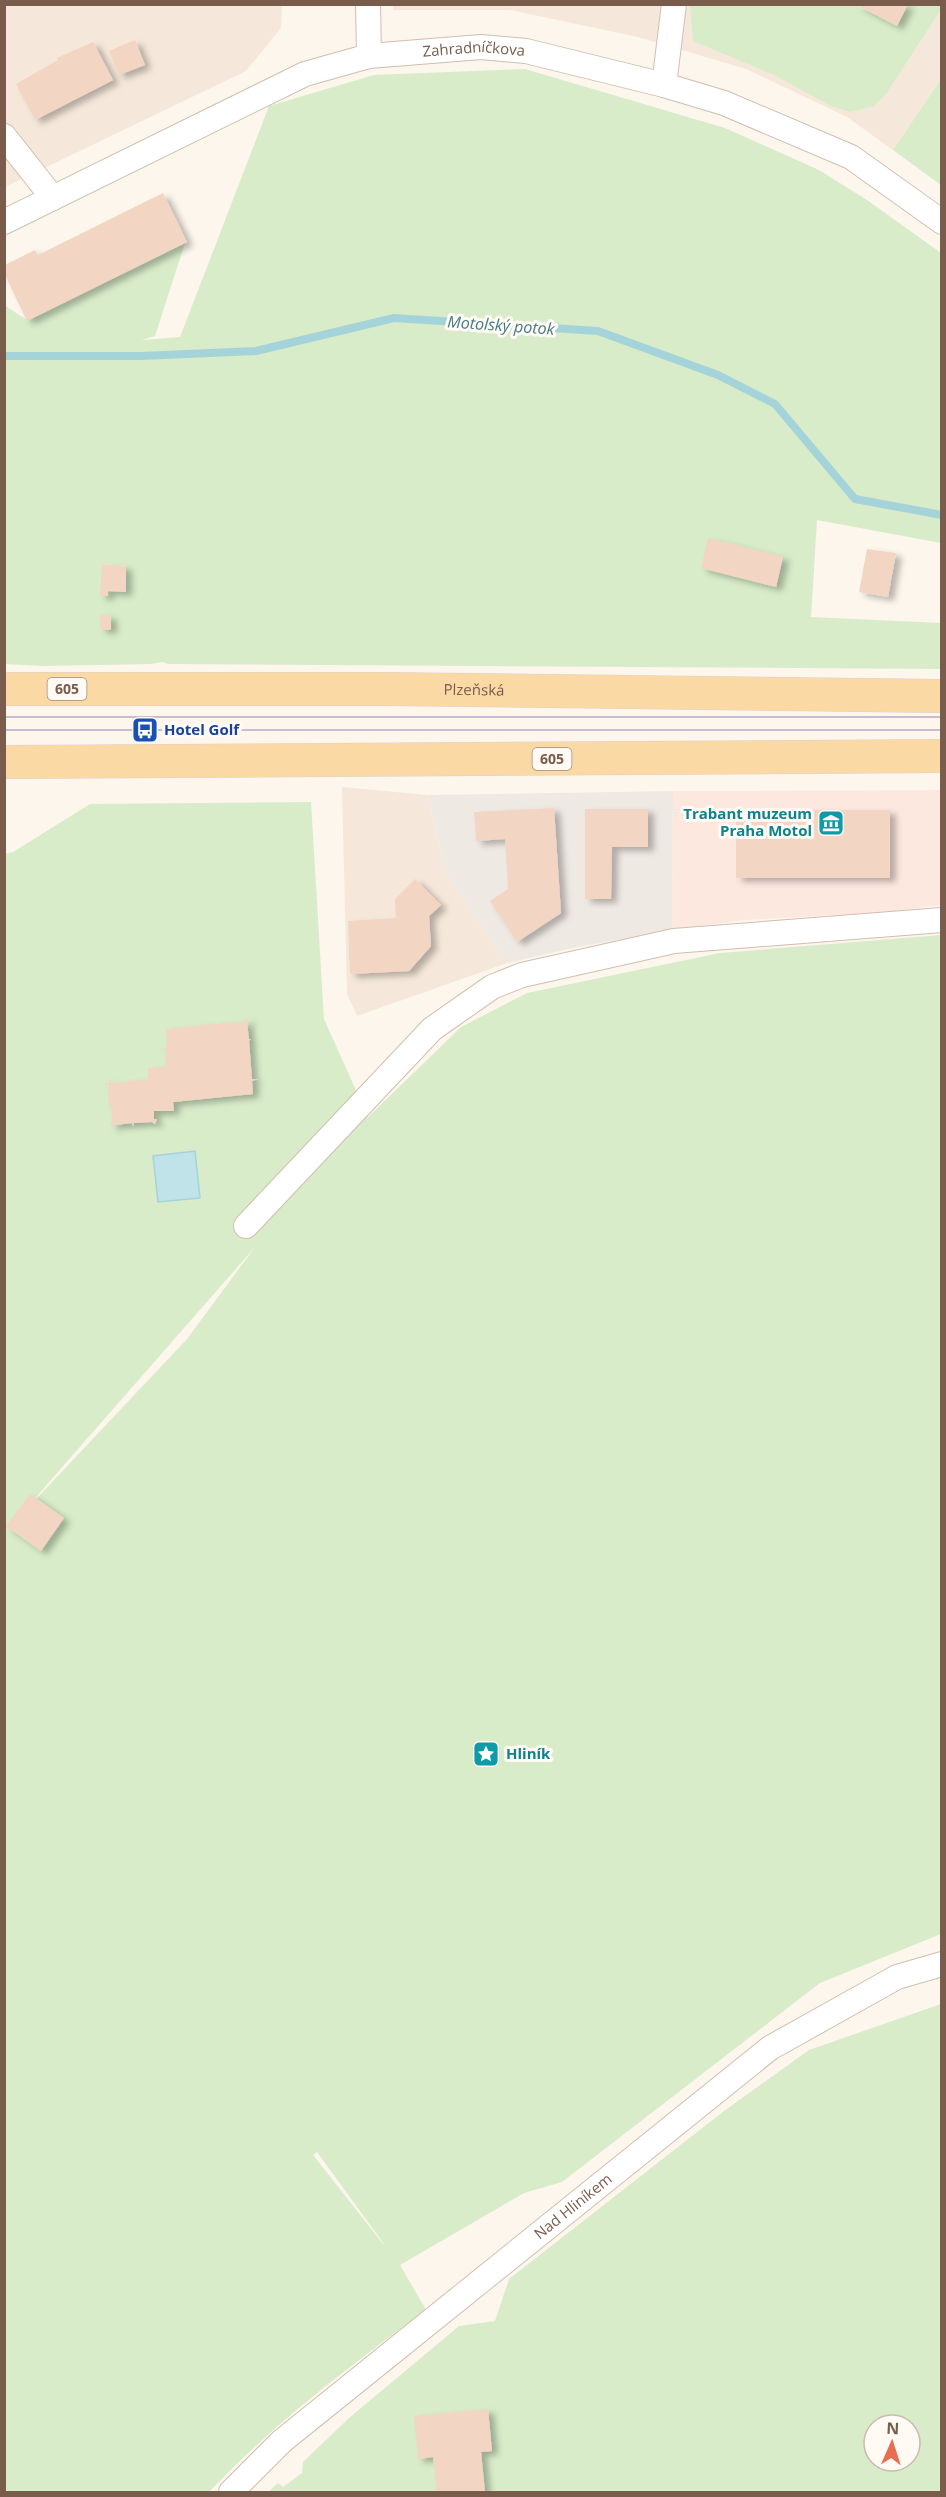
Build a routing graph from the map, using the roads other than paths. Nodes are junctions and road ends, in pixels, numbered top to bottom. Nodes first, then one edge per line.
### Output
1 (368, 4) edge
2 (674, 4) edge
3 (369, 56) junction
4 (664, 85) junction
5 (4, 136) edge
6 (53, 198) junction
7 (4, 222) edge
8 (942, 222) edge
9 (4, 689) edge
10 (942, 696) edge
11 (942, 756) edge
12 (4, 762) edge
13 (942, 920) edge
14 (246, 1226) dead end
15 (942, 1964) edge
16 (231, 2493) edge

1 - 3 street
2 - 4 street
3 - 4 street, Zahradníčkova
3 - 6 street, Zahradníčkova
4 - 8 street, Zahradníčkova
5 - 6 street
6 - 7 street, Zahradníčkova
9 - 10 main road, Plzeňská / 605
11 - 12 main road, 605
13 - 14 street
15 - 16 street, Nad Hliníkem

